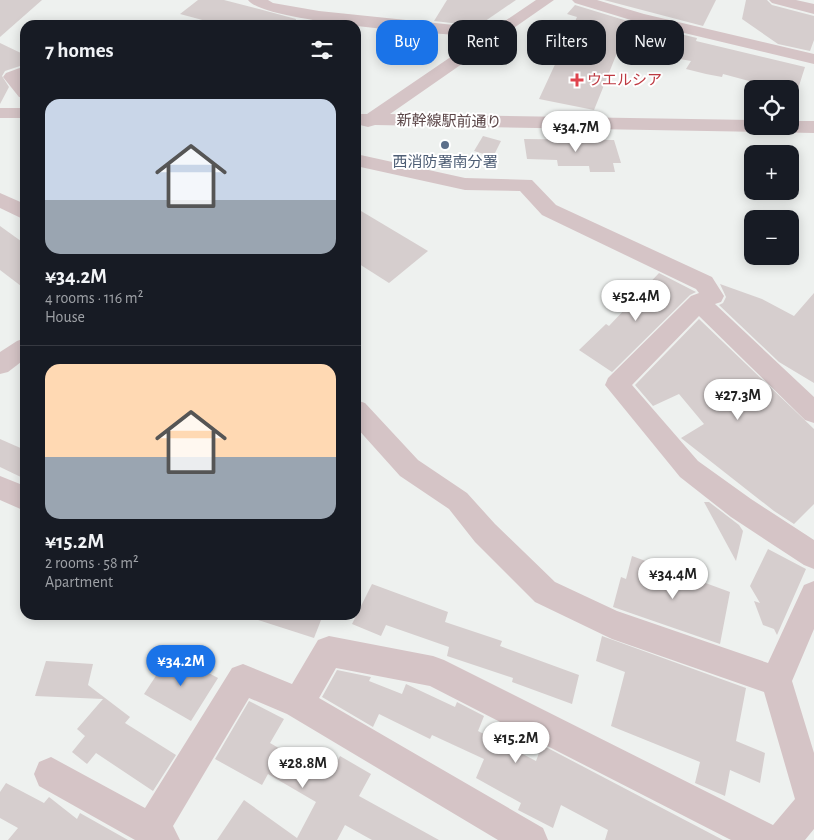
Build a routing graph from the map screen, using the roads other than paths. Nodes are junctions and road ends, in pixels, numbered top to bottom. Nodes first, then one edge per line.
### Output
1 (256, 0) edge
2 (546, 0) edge
3 (580, 0) edge
4 (778, 0) edge
5 (814, 9) edge
6 (359, 20) edge
7 (361, 20) edge
8 (517, 20) edge
9 (448, 29) edge
10 (814, 59) edge
11 (449, 65) edge
12 (20, 74) edge
13 (20, 88) edge
14 (0, 113) edge
15 (20, 113) edge
16 (361, 122) edge
17 (744, 126) edge
18 (799, 127) edge
19 (814, 127) edge
20 (361, 161) edge
21 (0, 200) edge
22 (20, 210) edge
23 (699, 302) junction
24 (20, 351) edge
25 (0, 365) edge
26 (814, 413) edge
27 (361, 416) edge
28 (0, 488) edge
29 (20, 497) edge
30 (814, 556) edge
31 (814, 595) edge
32 (776, 681) junction
33 (298, 703) junction
34 (51, 774) dead end
35 (814, 803) edge
36 (157, 835) edge
37 (531, 840) edge
38 (767, 840) edge
39 (782, 840) edge

1 - 6 street
2 - 8 street
3 - 10 street
4 - 5 street
7 - 9 street
11 - 16 street
12 - 13 street
14 - 15 street
16 - 17 street, 新幹線駅前通り
18 - 19 street
20 - 23 street
21 - 22 street
23 - 26 street
23 - 30 street
24 - 25 street
27 - 32 street
28 - 29 street
31 - 32 street
32 - 35 street
33 - 36 street
33 - 37 street
33 - 38 street
34 - 36 street
35 - 39 street

